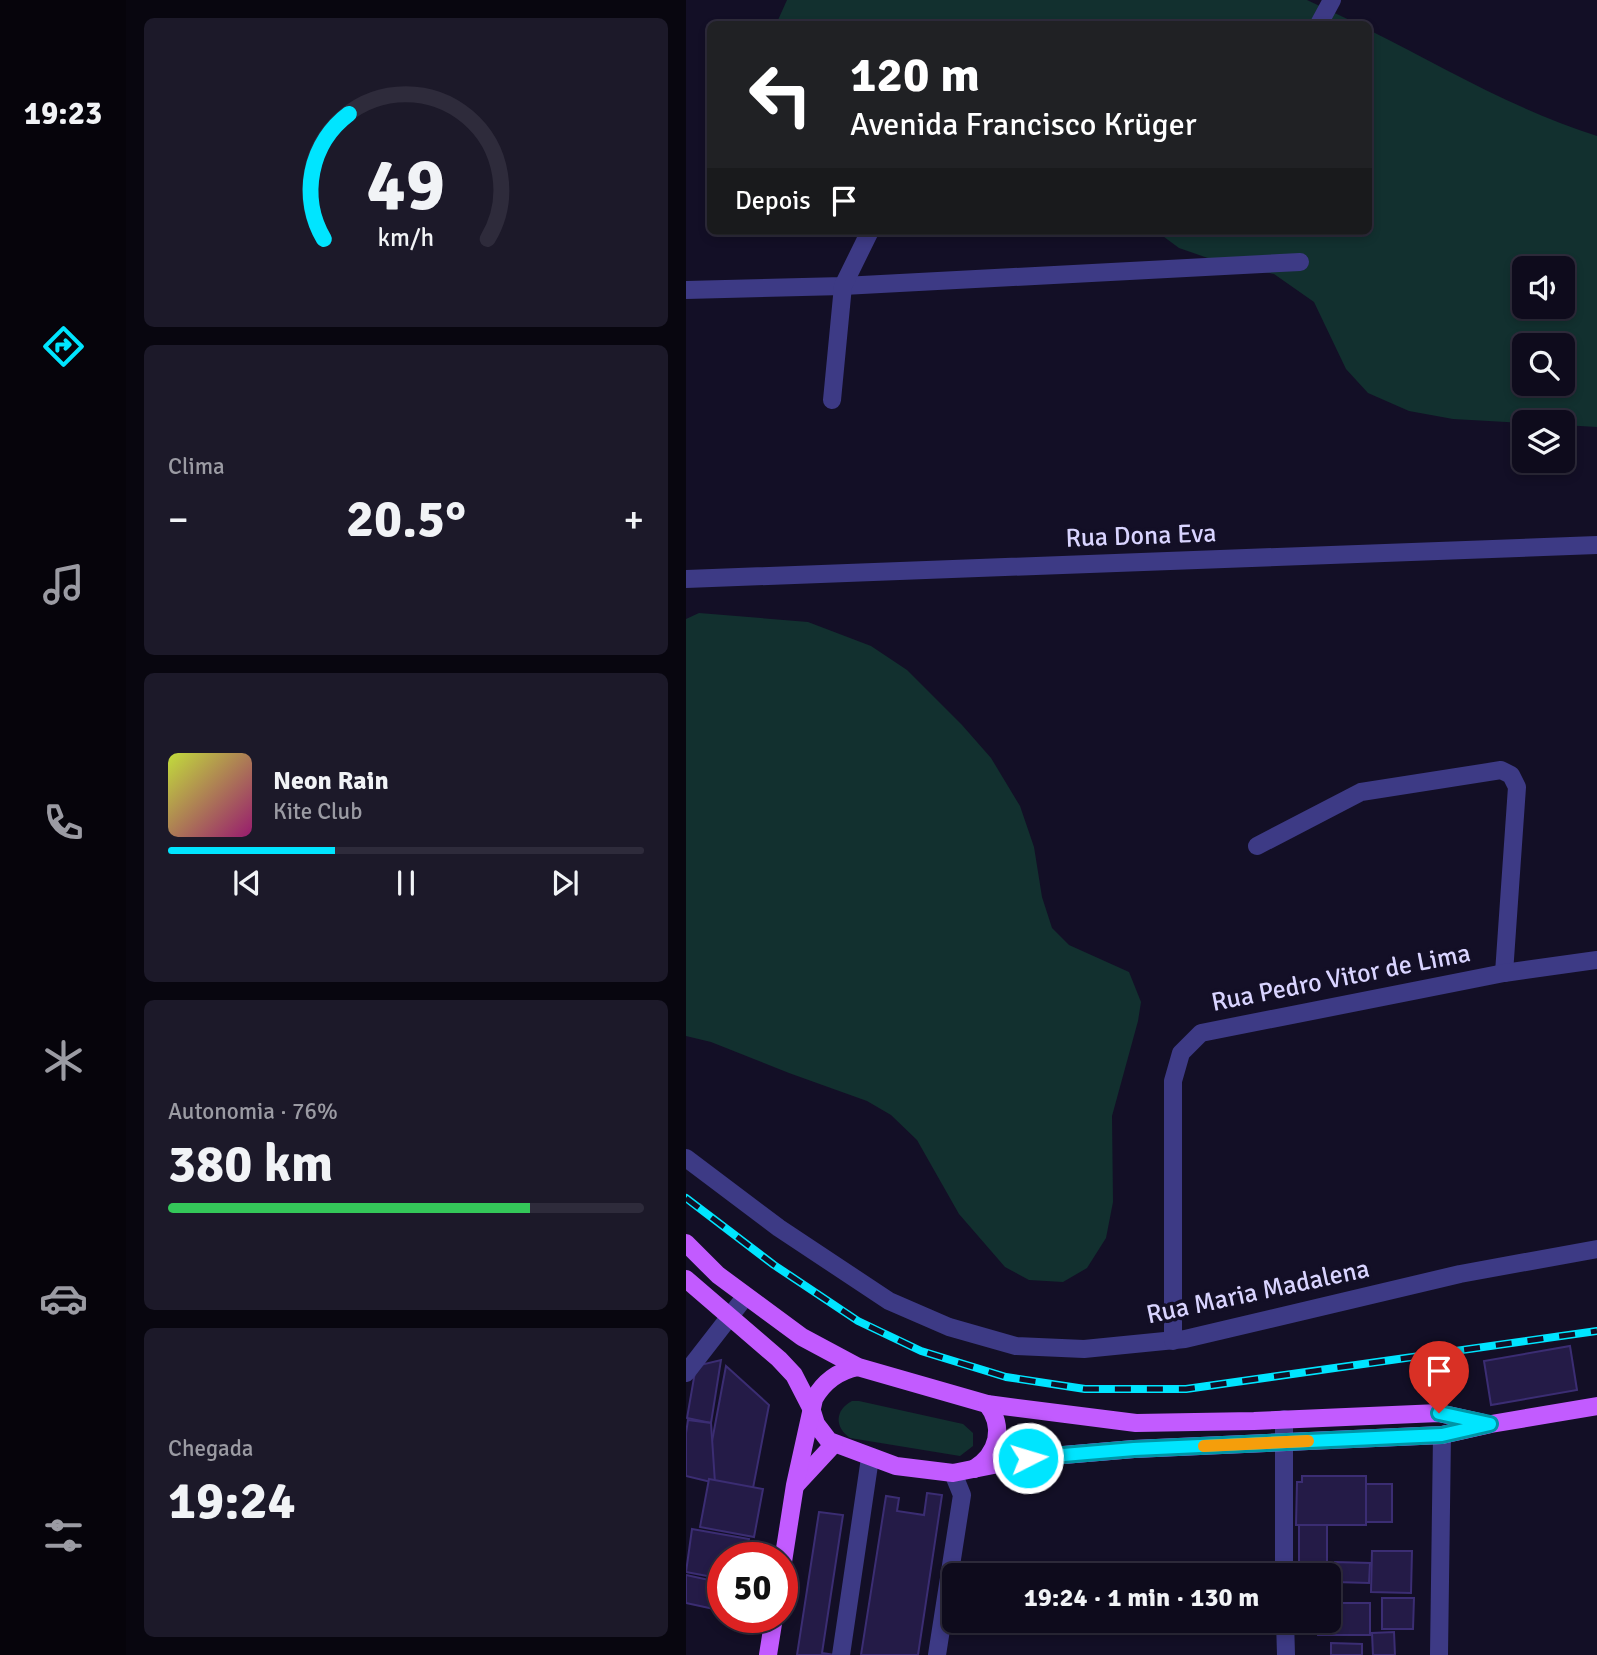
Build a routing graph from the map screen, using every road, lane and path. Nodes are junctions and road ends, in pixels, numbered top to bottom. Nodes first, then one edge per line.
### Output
1 (1332, 0) edge
2 (1321, 21) edge
3 (868, 235) edge
4 (1300, 262) dead end
5 (842, 286) junction
6 (686, 290) edge
7 (832, 400) dead end
8 (1597, 545) edge
9 (686, 579) edge
10 (1257, 846) dead end
11 (1597, 960) edge
12 (1504, 973) junction
13 (686, 1158) edge
14 (686, 1243) edge
15 (1597, 1249) edge
16 (686, 1279) edge
17 (745, 1297) junction
18 (729, 1318) junction
19 (1173, 1341) junction
20 (858, 1367) junction
21 (686, 1373) edge
22 (986, 1404) junction
23 (1597, 1406) edge
24 (811, 1408) junction
25 (1284, 1419) junction
26 (1490, 1424) junction
27 (1442, 1435) junction
28 (1286, 1442) junction
29 (834, 1444) junction
30 (870, 1458) junction
31 (974, 1469) junction
32 (953, 1473) junction
33 (795, 1485) junction
34 (786, 1542) edge
35 (1284, 1563) edge
36 (771, 1633) edge
37 (1285, 1633) edge
38 (768, 1655) edge
39 (841, 1655) edge
40 (937, 1655) edge
41 (1286, 1655) edge
42 (1439, 1655) edge

1 - 2 street
3 - 5 street
4 - 5 street
5 - 6 street
5 - 7 street
8 - 9 street, Rua Dona Eva
10 - 12 street
11 - 12 street, Rua Pedro Vitor de Lima
12 - 19 street, Rua Pedro Vitor de Lima
13 - 19 street, Rua Maria Madalena
14 - 17 main road
15 - 19 street, Rua Maria Madalena
16 - 18 main road
17 - 18 street
17 - 20 main road
18 - 21 street
18 - 24 main road
20 - 22 main road
20 - 24 main road
22 - 25 main road
22 - 31 main road
23 - 26 main road
24 - 29 main road
24 - 33 main road
25 - 26 main road
25 - 28 street
26 - 27 main road
27 - 28 main road
27 - 42 street
28 - 31 main road
28 - 35 street
29 - 30 main road
29 - 33 main road
30 - 32 main road
30 - 39 street
31 - 32 main road
32 - 40 street
33 - 34 main road
36 - 38 main road
37 - 41 street

